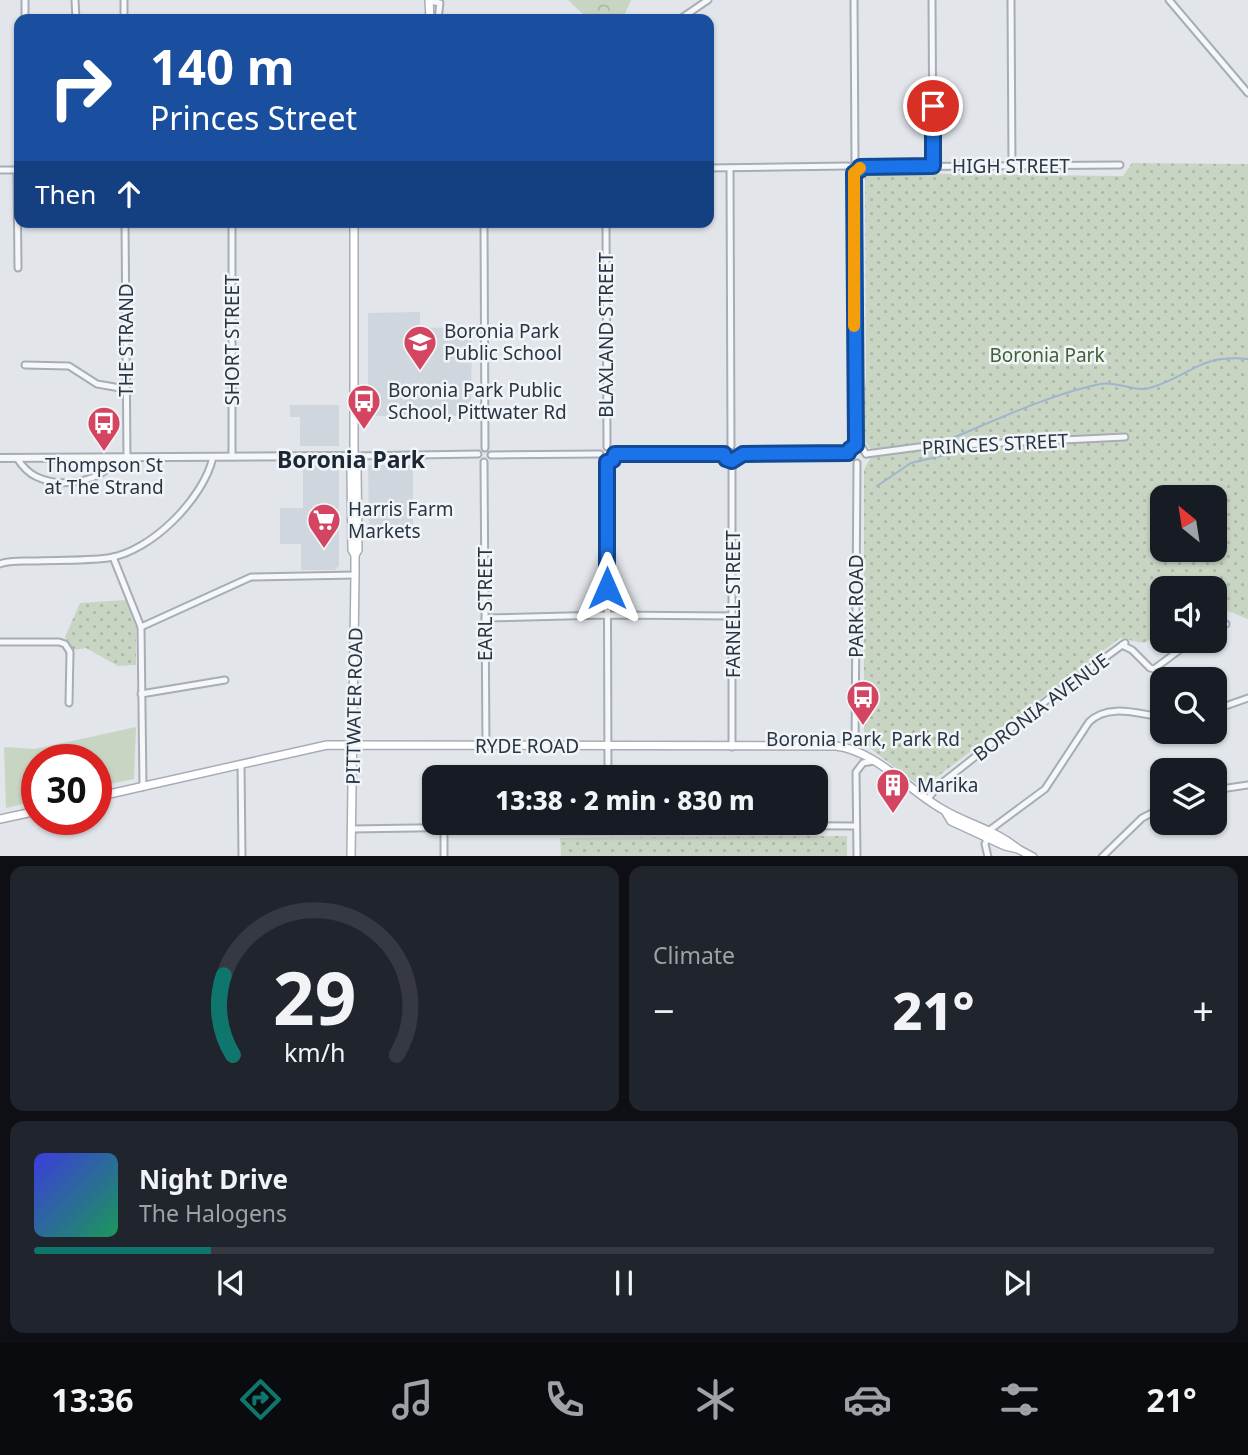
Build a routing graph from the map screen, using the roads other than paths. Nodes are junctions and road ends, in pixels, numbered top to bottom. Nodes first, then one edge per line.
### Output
1 (429, 0) edge
2 (708, 0) edge
3 (854, 0) edge
4 (932, 0) edge
5 (1011, 0) edge
6 (1169, 0) edge
7 (439, 14) edge
8 (687, 14) edge
9 (1248, 93) edge
10 (855, 161) junction
11 (848, 166) junction
12 (933, 166) junction
13 (1012, 166) junction
14 (1120, 166) dead end
15 (860, 167) junction
16 (714, 168) edge
17 (730, 168) junction
18 (854, 173) junction
19 (18, 228) edge
20 (125, 228) edge
21 (232, 228) edge
22 (354, 228) edge
23 (484, 228) edge
24 (606, 228) edge
25 (18, 268) dead end
26 (25, 365) dead end
27 (126, 389) junction
28 (1125, 437) dead end
29 (856, 445) junction
30 (731, 446) junction
31 (607, 447) junction
32 (485, 448) junction
33 (848, 453) junction
34 (478, 454) junction
35 (600, 454) junction
36 (615, 454) junction
37 (724, 454) junction
38 (739, 454) junction
39 (866, 454) junction
40 (491, 455) junction
41 (354, 456) junction
42 (127, 457) junction
43 (213, 457) junction
44 (232, 457) junction
45 (0, 458) edge
46 (17, 458) junction
47 (115, 458) junction
48 (732, 461) junction
49 (484, 462) junction
50 (607, 462) junction
51 (857, 463) junction
52 (113, 557) junction
53 (0, 564) edge
54 (355, 575) junction
55 (607, 615) junction
56 (733, 617) junction
57 (485, 618) junction
58 (141, 627) junction
59 (0, 642) edge
60 (1175, 653) edge
61 (225, 680) dead end
62 (141, 694) junction
63 (1248, 698) edge
64 (69, 703) dead end
65 (1227, 705) edge
66 (1150, 715) edge
67 (354, 745) junction
68 (486, 746) junction
69 (608, 746) junction
70 (733, 747) junction
71 (856, 750) junction
72 (873, 761) junction
73 (241, 765) junction
74 (608, 765) edge
75 (1248, 785) edge
76 (143, 787) junction
77 (1227, 788) edge
78 (112, 794) edge
79 (928, 800) junction
80 (21, 814) edge
81 (1150, 814) edge
82 (0, 819) edge
83 (828, 826) edge
84 (855, 826) junction
85 (422, 827) edge
86 (351, 829) junction
87 (444, 835) edge
88 (988, 835) junction
89 (242, 856) edge
90 (351, 856) edge
91 (444, 856) edge
92 (857, 856) edge
93 (988, 856) edge
94 (1033, 856) edge
95 (1102, 856) edge

1 - 7 street
2 - 8 street
3 - 10 street
4 - 12 street
5 - 13 street
6 - 9 street
10 - 11 street
10 - 15 street
11 - 17 street
11 - 18 street
12 - 13 street, HIGH STREET
12 - 15 street, HIGH STREET
13 - 14 street, HIGH STREET
15 - 18 street
16 - 17 street
17 - 30 street
18 - 29 street
19 - 25 street
20 - 27 street, THE STRAND
21 - 44 street, SHORT STREET
22 - 41 main road, PITTWATER ROAD
23 - 32 street
24 - 31 street, BLAXLAND STREET
26 - 27 street
27 - 42 street, THE STRAND
28 - 39 street, PRINCES STREET
29 - 33 street
29 - 39 street
30 - 37 street
30 - 38 street
31 - 35 street
31 - 36 street
32 - 34 street
32 - 40 street
33 - 38 street
33 - 51 street
34 - 41 street
34 - 49 street
35 - 40 street
35 - 50 street
36 - 37 street
36 - 50 street
37 - 48 street
38 - 48 street
39 - 51 street
40 - 49 street
41 - 44 street
41 - 54 main road, PITTWATER ROAD
42 - 43 street
42 - 47 street
43 - 44 street
43 - 52 street
45 - 46 street
46 - 47 street
46 - 47 street
48 - 56 street, FARNELL STREET
49 - 57 street, EARL STREET
50 - 55 street
51 - 71 street, PARK ROAD
52 - 53 street
52 - 58 street
54 - 58 street
54 - 67 main road, PITTWATER ROAD
55 - 56 street
55 - 57 street
55 - 69 street
56 - 70 street, FARNELL STREET
57 - 68 street, EARL STREET
58 - 62 street
59 - 64 street
60 - 79 street, BORONIA AVENUE
61 - 62 street
62 - 76 street
63 - 65 street
66 - 88 street
67 - 68 main road, RYDE ROAD
67 - 73 main road, RYDE ROAD
67 - 86 main road, PITTWATER ROAD
68 - 69 main road, RYDE ROAD
69 - 70 main road, RYDE ROAD
69 - 74 street
70 - 71 main road, RYDE ROAD
71 - 72 main road, RYDE ROAD
72 - 79 main road, RYDE ROAD
72 - 84 street
73 - 76 main road, RYDE ROAD
73 - 89 street
75 - 77 street
76 - 78 main road, RYDE ROAD
79 - 88 main road, RYDE ROAD
80 - 82 main road
81 - 95 street
83 - 84 street
84 - 92 street
85 - 86 street
86 - 90 main road, PITTWATER ROAD
87 - 91 street
88 - 93 street
88 - 94 main road, RYDE ROAD

